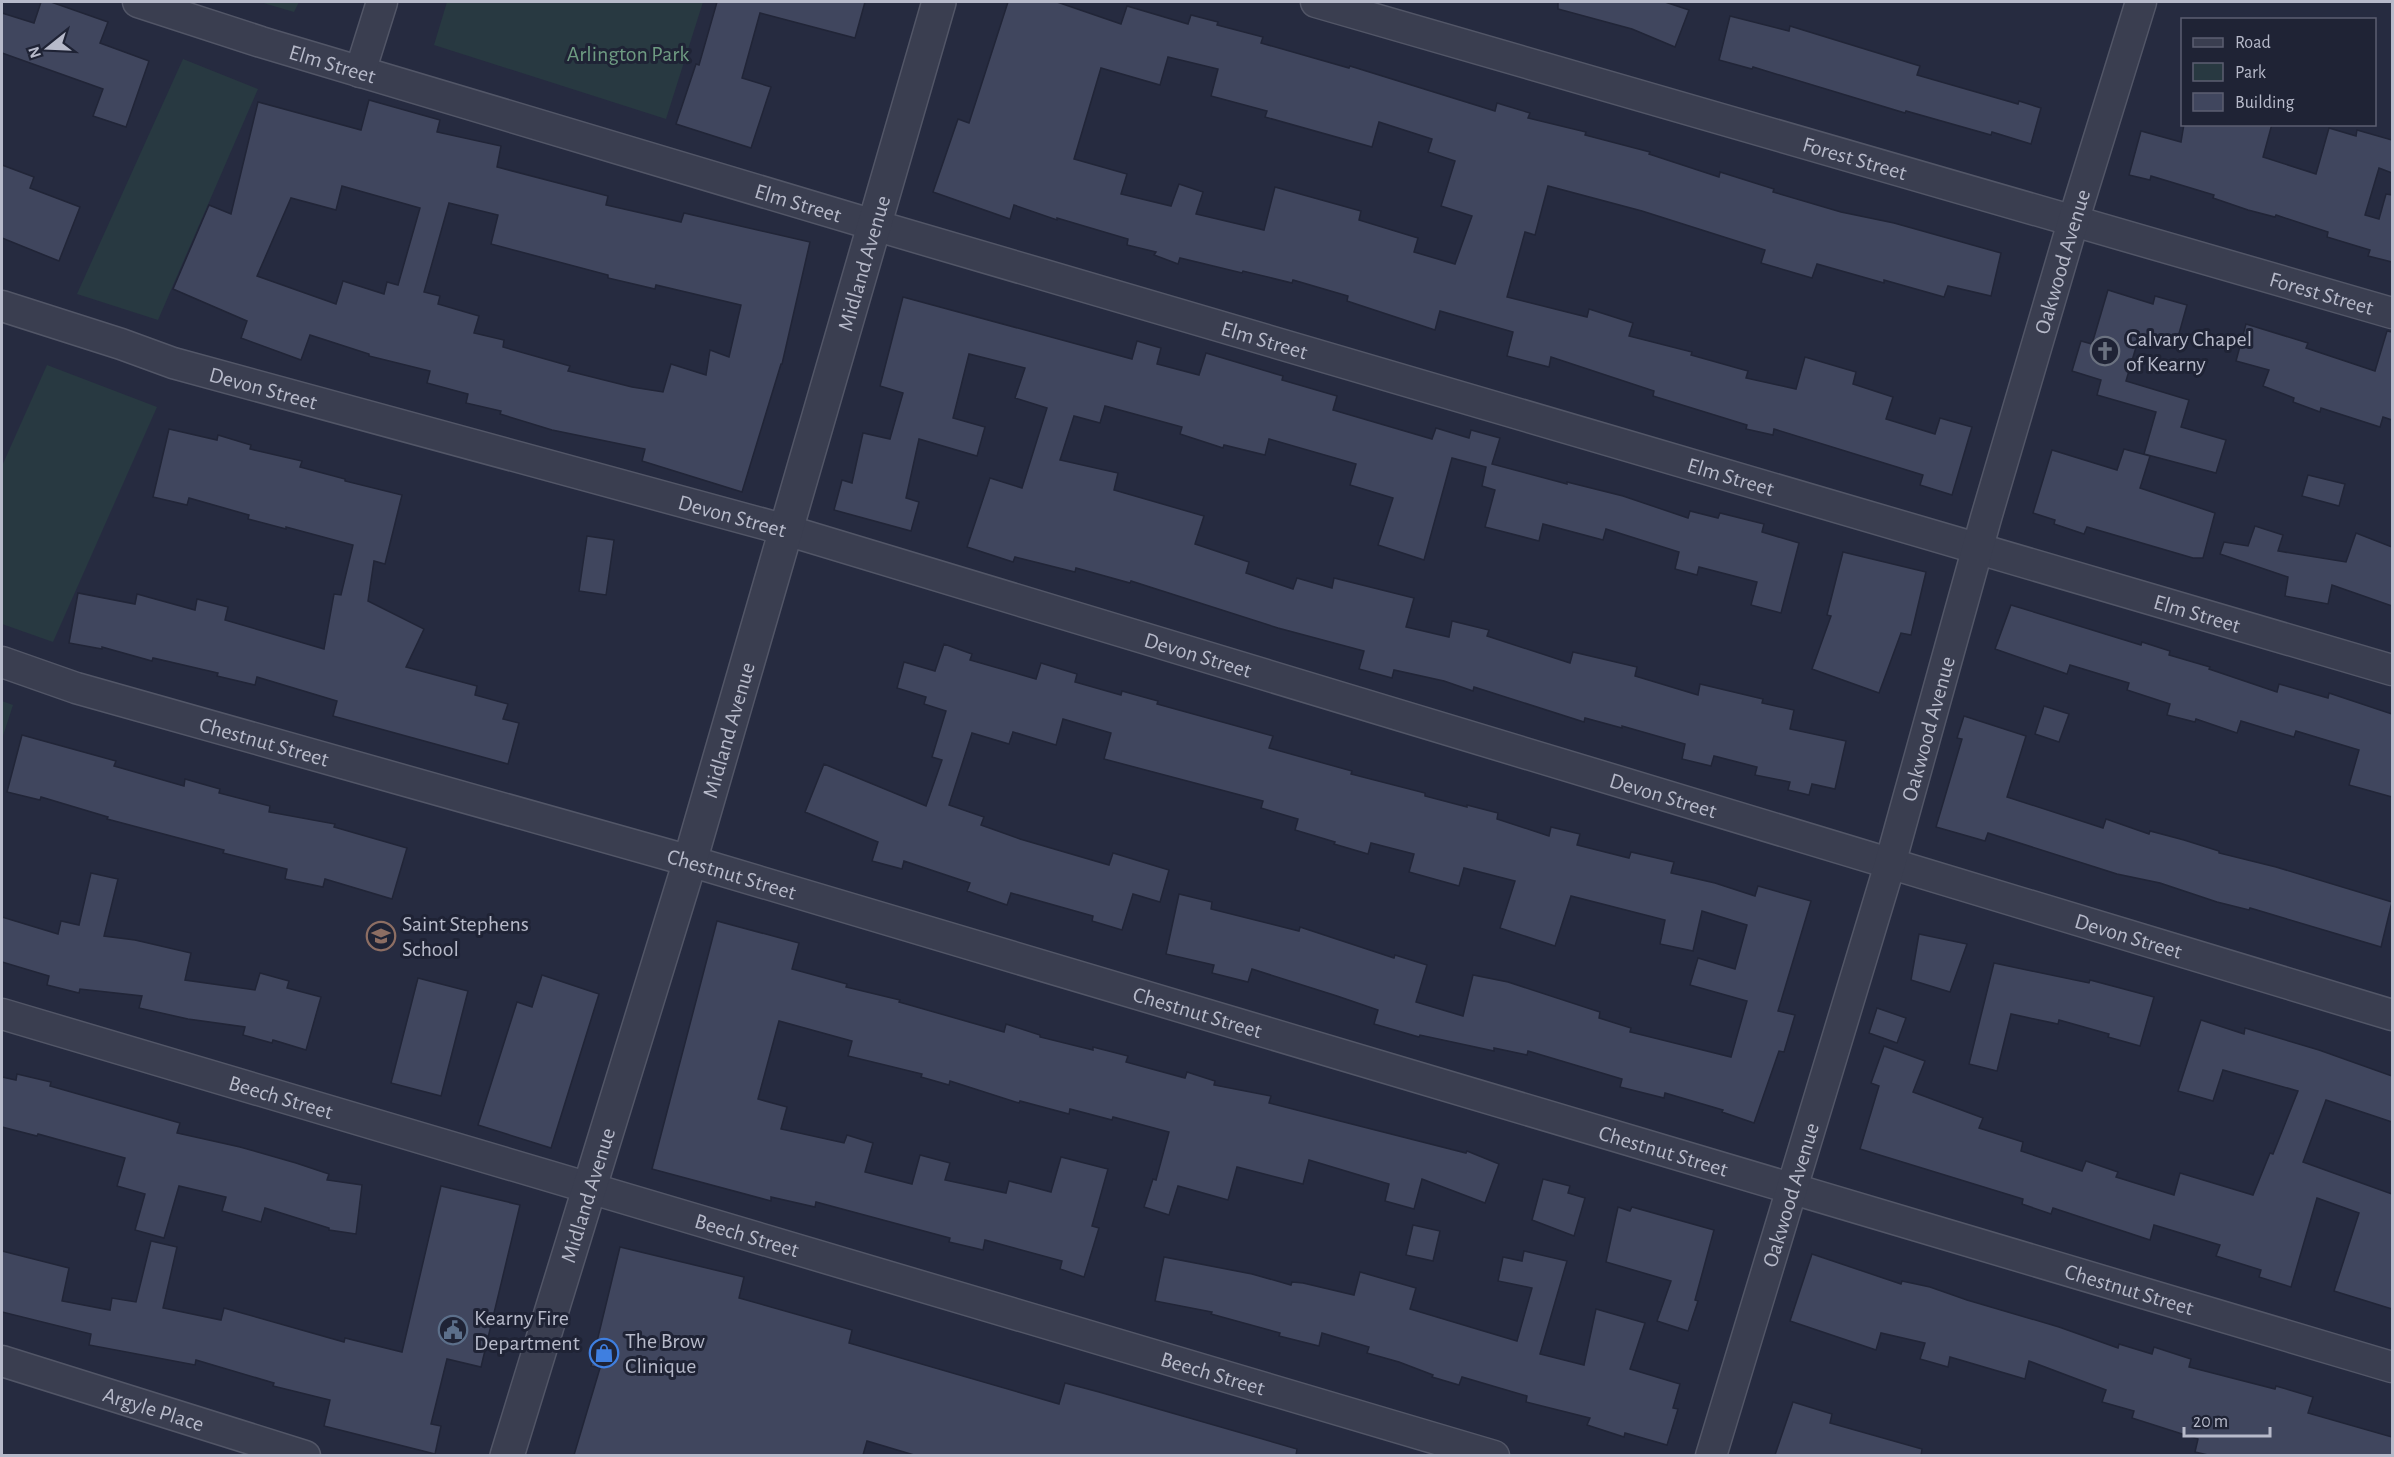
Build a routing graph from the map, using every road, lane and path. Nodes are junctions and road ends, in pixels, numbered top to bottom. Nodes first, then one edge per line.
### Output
1 (138, 2) edge
2 (381, 2) edge
3 (939, 2) edge
4 (1316, 2) edge
5 (2141, 2) edge
6 (360, 72) junction
7 (2073, 222) junction
8 (874, 225) junction
9 (2, 306) edge
10 (2392, 313) edge
11 (786, 530) junction
12 (1978, 548) junction
13 (2, 662) edge
14 (2392, 670) edge
15 (690, 861) junction
16 (1890, 864) junction
17 (2, 1014) edge
18 (2392, 1015) edge
19 (589, 1188) junction
20 (1791, 1188) junction
21 (2, 1361) edge
22 (2392, 1367) edge
23 (305, 1455) edge
24 (507, 1455) edge
25 (1494, 1455) edge
26 (1711, 1455) edge

1 - 6 street, Elm Street
2 - 6 street
3 - 8 street, Midland Avenue
4 - 7 street, Forest Street
5 - 7 street, Oakwood Avenue
6 - 8 street, Elm Street
7 - 10 street, Forest Street
7 - 12 street, Oakwood Avenue
8 - 11 street, Midland Avenue
8 - 12 street, Elm Street
9 - 11 street, Devon Street
11 - 15 street, Midland Avenue
11 - 16 street, Devon Street
12 - 14 street, Elm Street
12 - 16 street, Oakwood Avenue
13 - 15 street, Chestnut Street
15 - 19 street, Midland Avenue
15 - 20 street, Chestnut Street
16 - 18 street, Devon Street
16 - 20 street, Oakwood Avenue
17 - 19 street, Beech Street
19 - 24 street, Midland Avenue
19 - 25 street, Beech Street
20 - 22 street, Chestnut Street
20 - 26 street, Oakwood Avenue
21 - 23 street, Argyle Place

